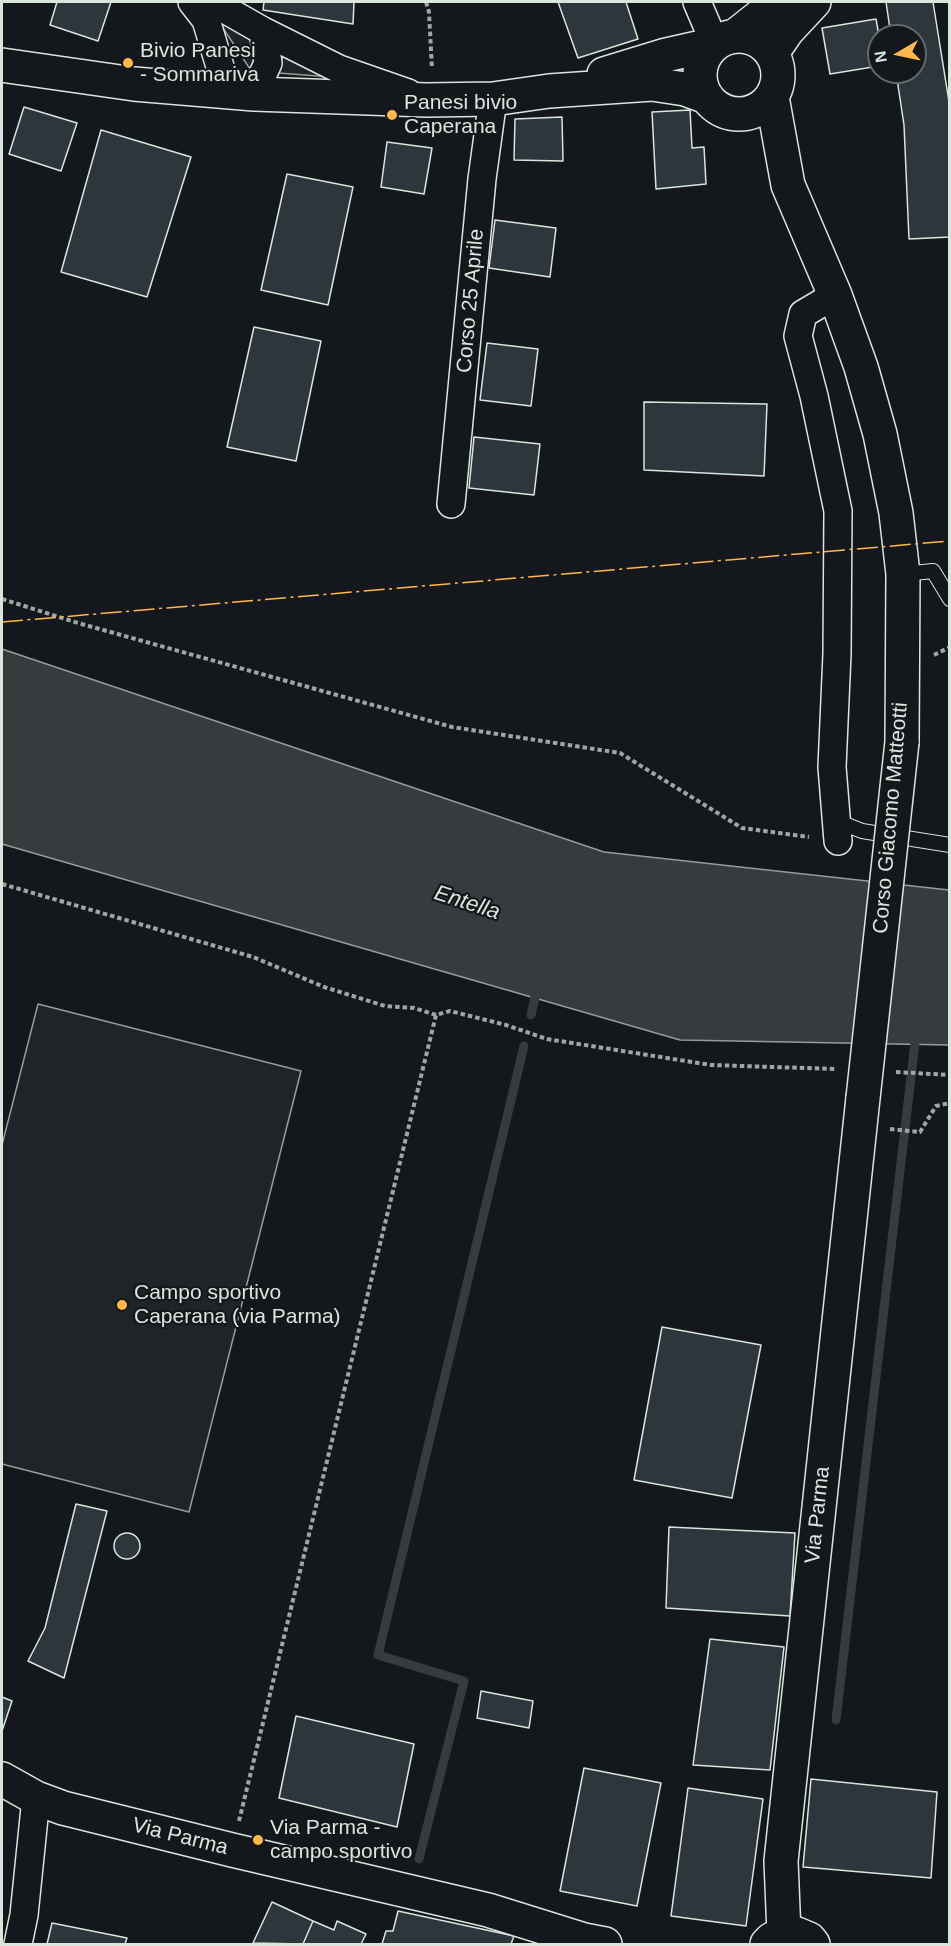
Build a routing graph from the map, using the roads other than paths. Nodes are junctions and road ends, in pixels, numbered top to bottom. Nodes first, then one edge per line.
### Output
1 (192, 2) edge
2 (212, 2) edge
3 (697, 2) edge
4 (784, 2) edge
5 (814, 2) edge
6 (263, 31) junction
7 (725, 40) junction
8 (772, 53) junction
9 (2, 65) edge
10 (549, 90) junction
11 (241, 92) junction
12 (707, 97) junction
13 (772, 97) junction
14 (493, 99) junction
15 (430, 100) junction
16 (738, 115) junction
17 (788, 185) junction
18 (835, 295) junction
19 (451, 504) dead end
20 (903, 574) junction
21 (950, 599) edge
22 (837, 831) joint
23 (950, 845) edge
24 (863, 1098) joint
25 (2, 1779) edge
26 (36, 1798) junction
27 (534, 1935) edge
28 (788, 1941) edge
29 (591, 1943) edge
30 (18, 1944) edge

1 - 11 street
2 - 6 street
3 - 7 street
4 - 7 main road
5 - 8 main road
6 - 11 street
6 - 15 street
7 - 8 main road
7 - 10 main road
7 - 12 main road
8 - 13 main road
9 - 11 main road
10 - 12 main road
10 - 14 main road
11 - 15 main road
12 - 16 main road
13 - 16 main road
13 - 17 main road
14 - 15 main road
14 - 19 street, Corso 25 Aprile
16 - 17 main road
17 - 18 main road, Corso Giacomo Matteotti
18 - 20 main road, Corso Giacomo Matteotti
18 - 22 street
20 - 21 lane
20 - 24 main road, Corso Giacomo Matteotti, bridge
22 - 23 lane
24 - 28 main road, Via Parma
25 - 26 main road, Via Parma
26 - 27 main road, Via Parma
26 - 30 street
27 - 29 main road, Via Parma

